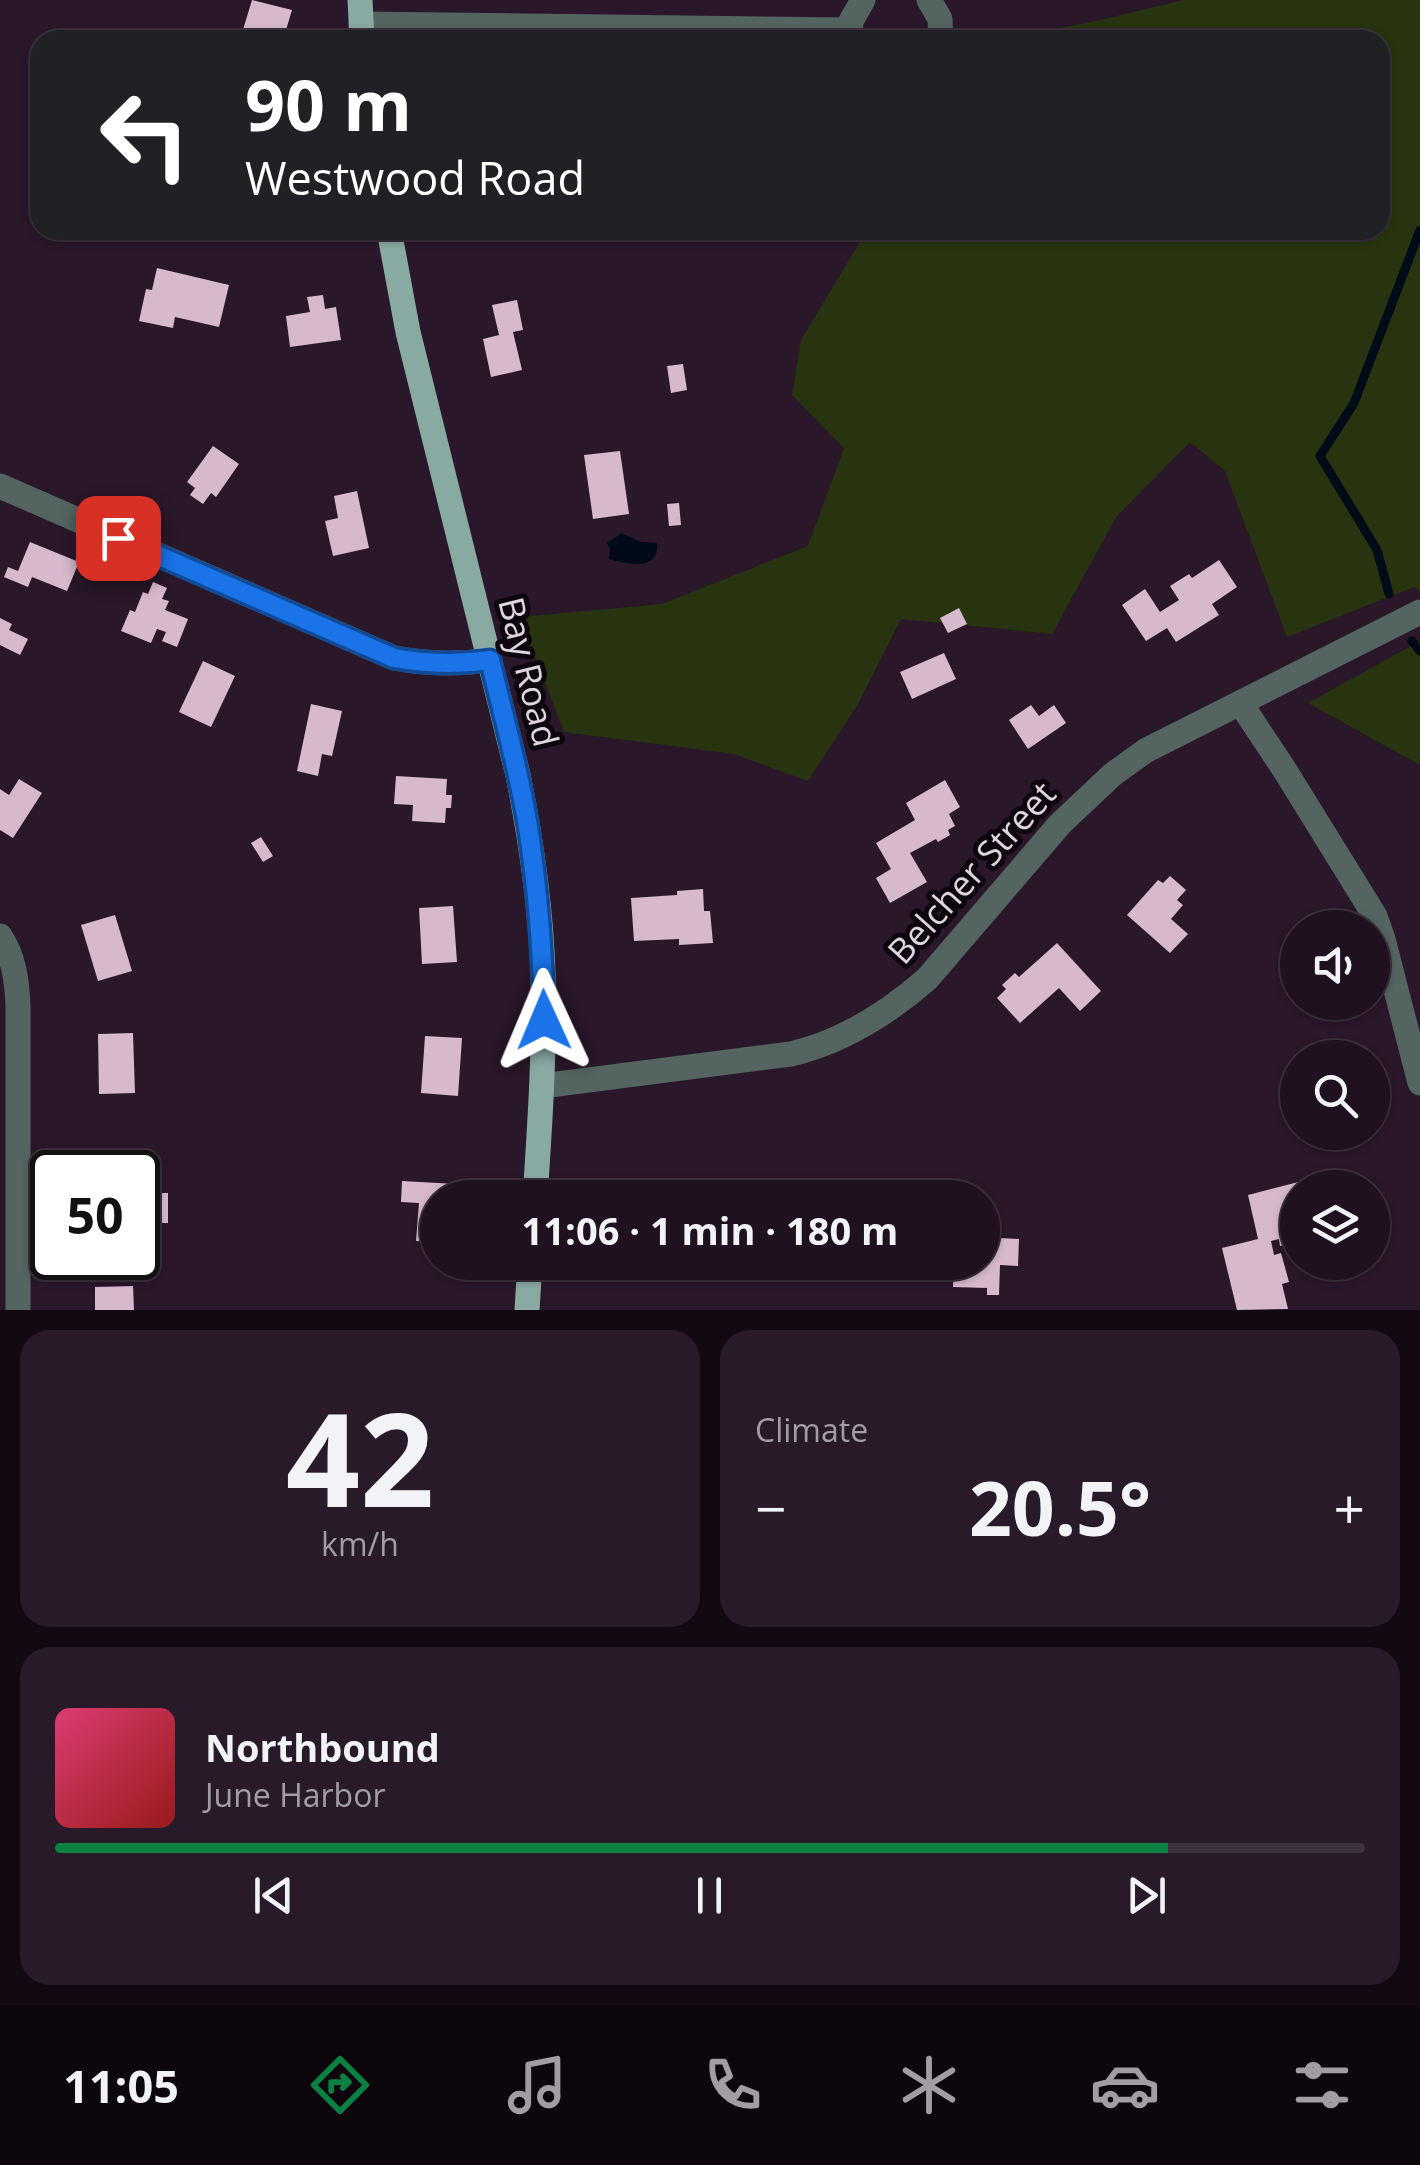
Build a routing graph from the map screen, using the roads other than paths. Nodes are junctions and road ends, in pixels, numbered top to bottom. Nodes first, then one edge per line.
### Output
1 (863, 0) edge
2 (929, 0) edge
3 (361, 21) edge
4 (675, 30) edge
5 (851, 30) edge
6 (941, 30) edge
7 (391, 240) edge
8 (0, 486) edge
9 (1420, 612) edge
10 (490, 660) junction
11 (1241, 704) junction
12 (0, 936) edge
13 (1420, 1082) edge
14 (542, 1086) junction
15 (536, 1180) edge
16 (529, 1280) edge
17 (18, 1310) edge
18 (527, 1310) edge

1 - 5 street
2 - 6 street
3 - 4 street
7 - 10 main road, Bay Road
8 - 10 street
9 - 11 street, Belcher Street
10 - 14 main road, Bay Road
11 - 13 street
11 - 14 street, Belcher Street
12 - 17 street
14 - 15 main road, Bay Road
16 - 18 main road

